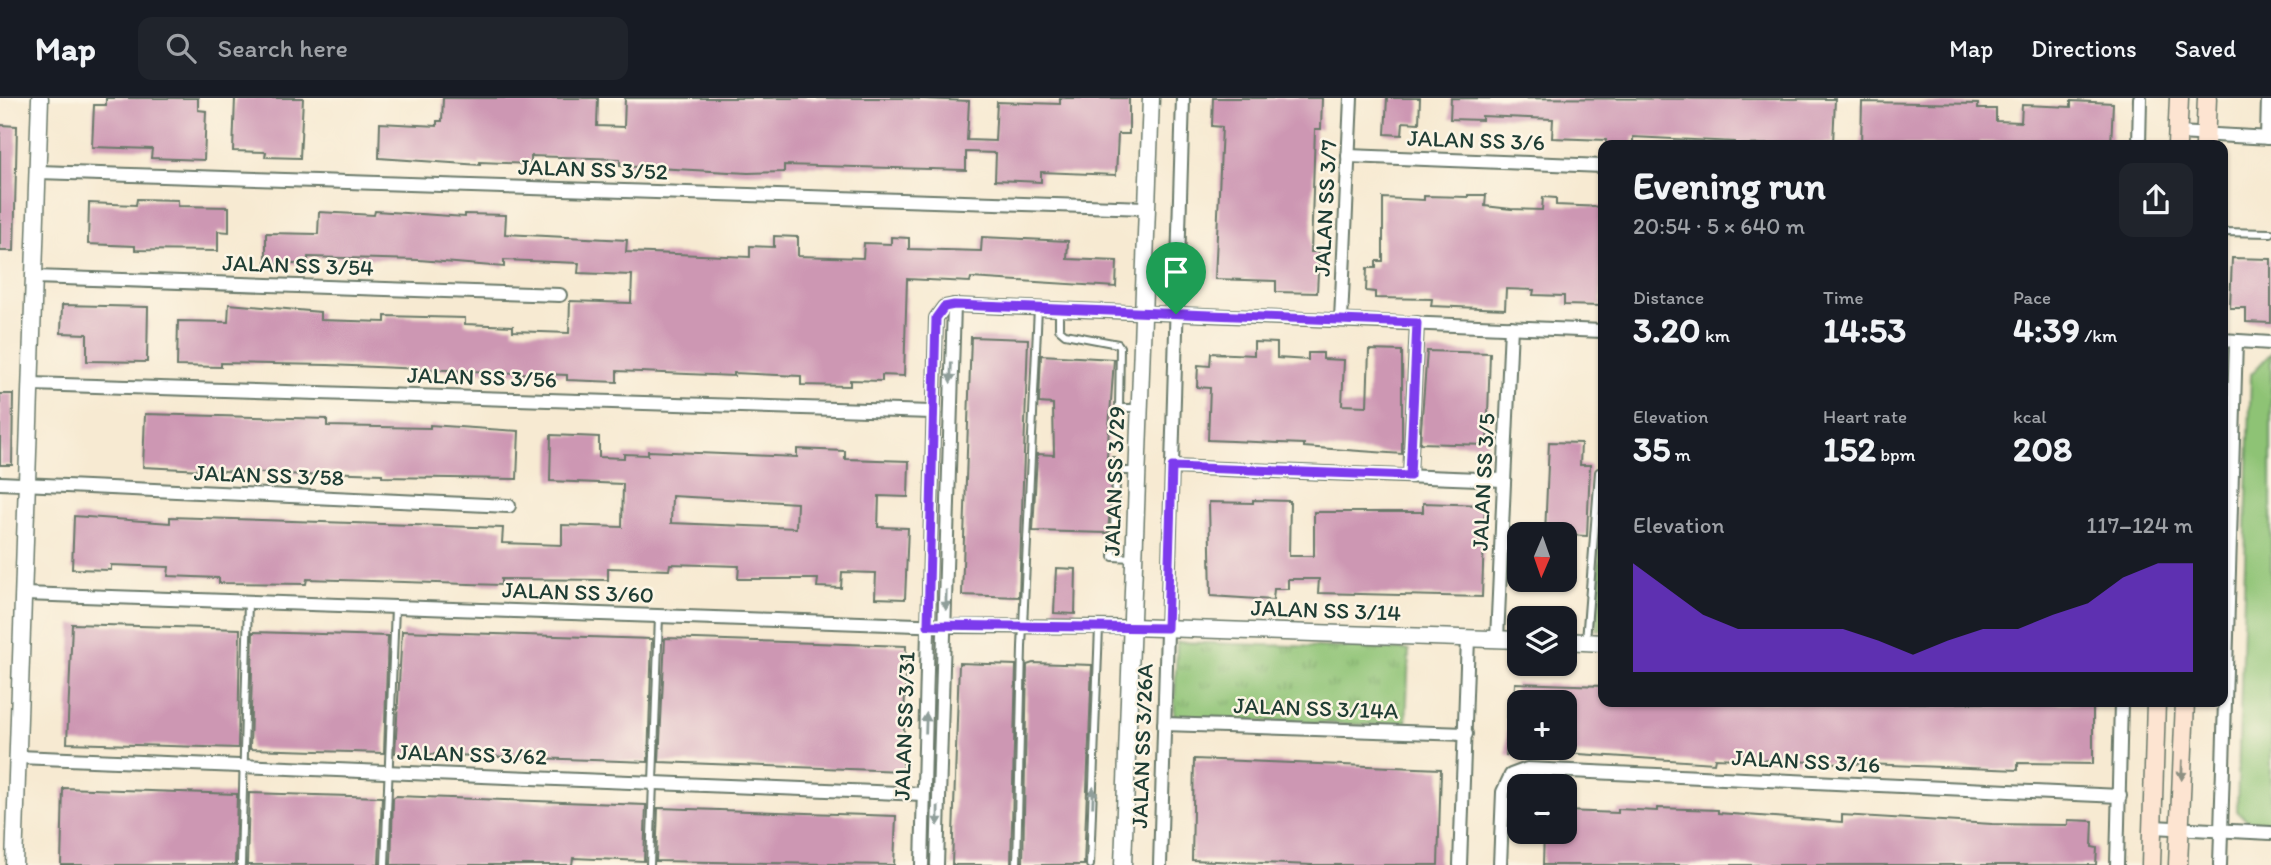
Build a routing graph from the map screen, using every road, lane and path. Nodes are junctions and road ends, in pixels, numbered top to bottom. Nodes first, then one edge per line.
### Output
1 (40, 98) edge
2 (1151, 98) edge
3 (1183, 98) edge
4 (1351, 98) edge
5 (2140, 98) edge
6 (2179, 98) edge
7 (2207, 98) edge
8 (2268, 98) edge
9 (2269, 138) edge
10 (2177, 139) edge
11 (2139, 140) edge
12 (2205, 140) edge
13 (1348, 156) junction
14 (1598, 166) edge
15 (38, 172) junction
16 (1147, 208) junction
17 (2228, 232) edge
18 (2271, 233) edge
19 (34, 277) junction
20 (560, 295) dead end
21 (954, 305) junction
22 (1038, 308) junction
23 (1059, 309) junction
24 (1143, 312) junction
25 (1176, 314) junction
26 (1341, 320) junction
27 (1417, 323) junction
28 (1511, 327) junction
29 (1598, 331) edge
30 (2229, 340) edge
31 (2271, 343) edge
32 (31, 383) junction
33 (1140, 409) junction
34 (2228, 410) edge
35 (932, 412) junction
36 (1172, 467) junction
37 (1410, 476) junction
38 (1504, 480) junction
39 (0, 483) edge
40 (1598, 485) edge
41 (27, 486) junction
42 (509, 506) dead end
43 (24, 594) junction
44 (248, 601) junction
45 (395, 607) junction
46 (659, 616) junction
47 (928, 625) junction
48 (946, 626) junction
49 (1025, 626) junction
50 (1099, 626) junction
51 (1132, 626) junction
52 (1167, 628) junction
53 (1468, 638) junction
54 (1497, 639) junction
55 (1507, 639) edge
56 (1577, 642) edge
57 (1586, 642) junction
58 (1598, 643) edge
59 (2121, 707) edge
60 (2156, 707) edge
61 (2185, 707) edge
62 (2224, 707) edge
63 (1164, 724) junction
64 (1466, 734) junction
65 (18, 757) junction
66 (243, 766) junction
67 (389, 772) junction
68 (653, 782) junction
69 (923, 794) junction
70 (2119, 796) junction
71 (2152, 827) junction
72 (2179, 829) junction
73 (2222, 830) junction
74 (2271, 832) edge
75 (15, 865) edge
76 (241, 865) edge
77 (385, 865) edge
78 (650, 865) edge
79 (922, 865) edge
80 (937, 865) edge
81 (1017, 865) edge
82 (1090, 865) edge
83 (1123, 865) edge
84 (1160, 865) edge
85 (1460, 865) edge
86 (1500, 865) edge
87 (2117, 865) edge
88 (2151, 865) edge
89 (2178, 865) edge
90 (2220, 865) edge

1 - 15 street
2 - 16 street, JALAN SS 3/29
3 - 25 street, JALAN SS 3/26A
4 - 13 street, JALAN SS 3/7
5 - 11 street
6 - 10 main road
7 - 12 main road
8 - 9 street
9 - 12 street
10 - 12 street
13 - 14 street, JALAN SS 3/6
13 - 26 street, JALAN SS 3/7
15 - 16 street, JALAN SS 3/52
15 - 19 street
16 - 24 street, JALAN SS 3/29
17 - 18 lane
19 - 20 street, JALAN SS 3/54
19 - 32 street
21 - 22 street
21 - 35 street, JALAN SS 3/31
21 -> 48 street, JALAN SS 3/31
22 - 23 street
22 - 49 lane
23 - 24 street
23 - 33 lane
24 - 25 street
24 - 33 street, JALAN SS 3/29
25 - 26 street
25 - 36 street, JALAN SS 3/26A
26 - 27 street
27 - 28 street
27 - 37 street
28 - 29 street
28 - 38 street, JALAN SS 3/5
30 - 31 street
30 - 34 street
32 - 35 street, JALAN SS 3/56
32 - 41 street
33 - 51 street, JALAN SS 3/29
35 - 47 street, JALAN SS 3/31
36 - 37 street
36 - 52 street, JALAN SS 3/26A
37 - 38 street
38 - 54 street, JALAN SS 3/5
39 - 41 street, JALAN SS 3/58
40 - 57 lane
41 - 42 street, JALAN SS 3/58
41 - 43 street
43 - 44 street, JALAN SS 3/60
43 - 65 street
44 - 45 street, JALAN SS 3/60
44 - 66 lane
45 - 46 street, JALAN SS 3/60
45 - 67 lane
46 - 47 street, JALAN SS 3/60
46 - 68 lane
47 - 48 street, JALAN SS 3/60
69 -> 47 street, JALAN SS 3/31
48 - 49 street, JALAN SS 3/60
48 -> 80 street, JALAN SS 3/31
49 - 50 street, JALAN SS 3/60
49 - 81 lane
50 - 51 street, JALAN SS 3/60
82 -> 50 lane
51 - 52 street, JALAN SS 3/14
51 - 83 street, JALAN SS 3/29
52 - 53 street, JALAN SS 3/14
52 - 63 street, JALAN SS 3/26A
53 - 54 street, JALAN SS 3/14
53 - 64 street
54 - 55 street, JALAN SS 3/14
56 - 57 street
57 - 58 street
59 - 70 street
60 - 71 main road
61 -> 72 main road
62 - 73 street
63 - 64 street, JALAN SS 3/14A
63 - 84 street, JALAN SS 3/26A
64 - 85 street
65 - 66 street, JALAN SS 3/62
65 - 75 street
66 - 67 street, JALAN SS 3/62
66 - 76 lane
67 - 68 street, JALAN SS 3/62
67 - 77 lane
68 - 69 street, JALAN SS 3/62
68 - 78 lane
69 - 79 street, JALAN SS 3/31
70 - 86 street, JALAN SS 3/16
70 - 87 street
71 - 72 street
71 - 88 main road
72 - 73 street
72 - 89 main road
73 - 74 street
73 - 90 street

